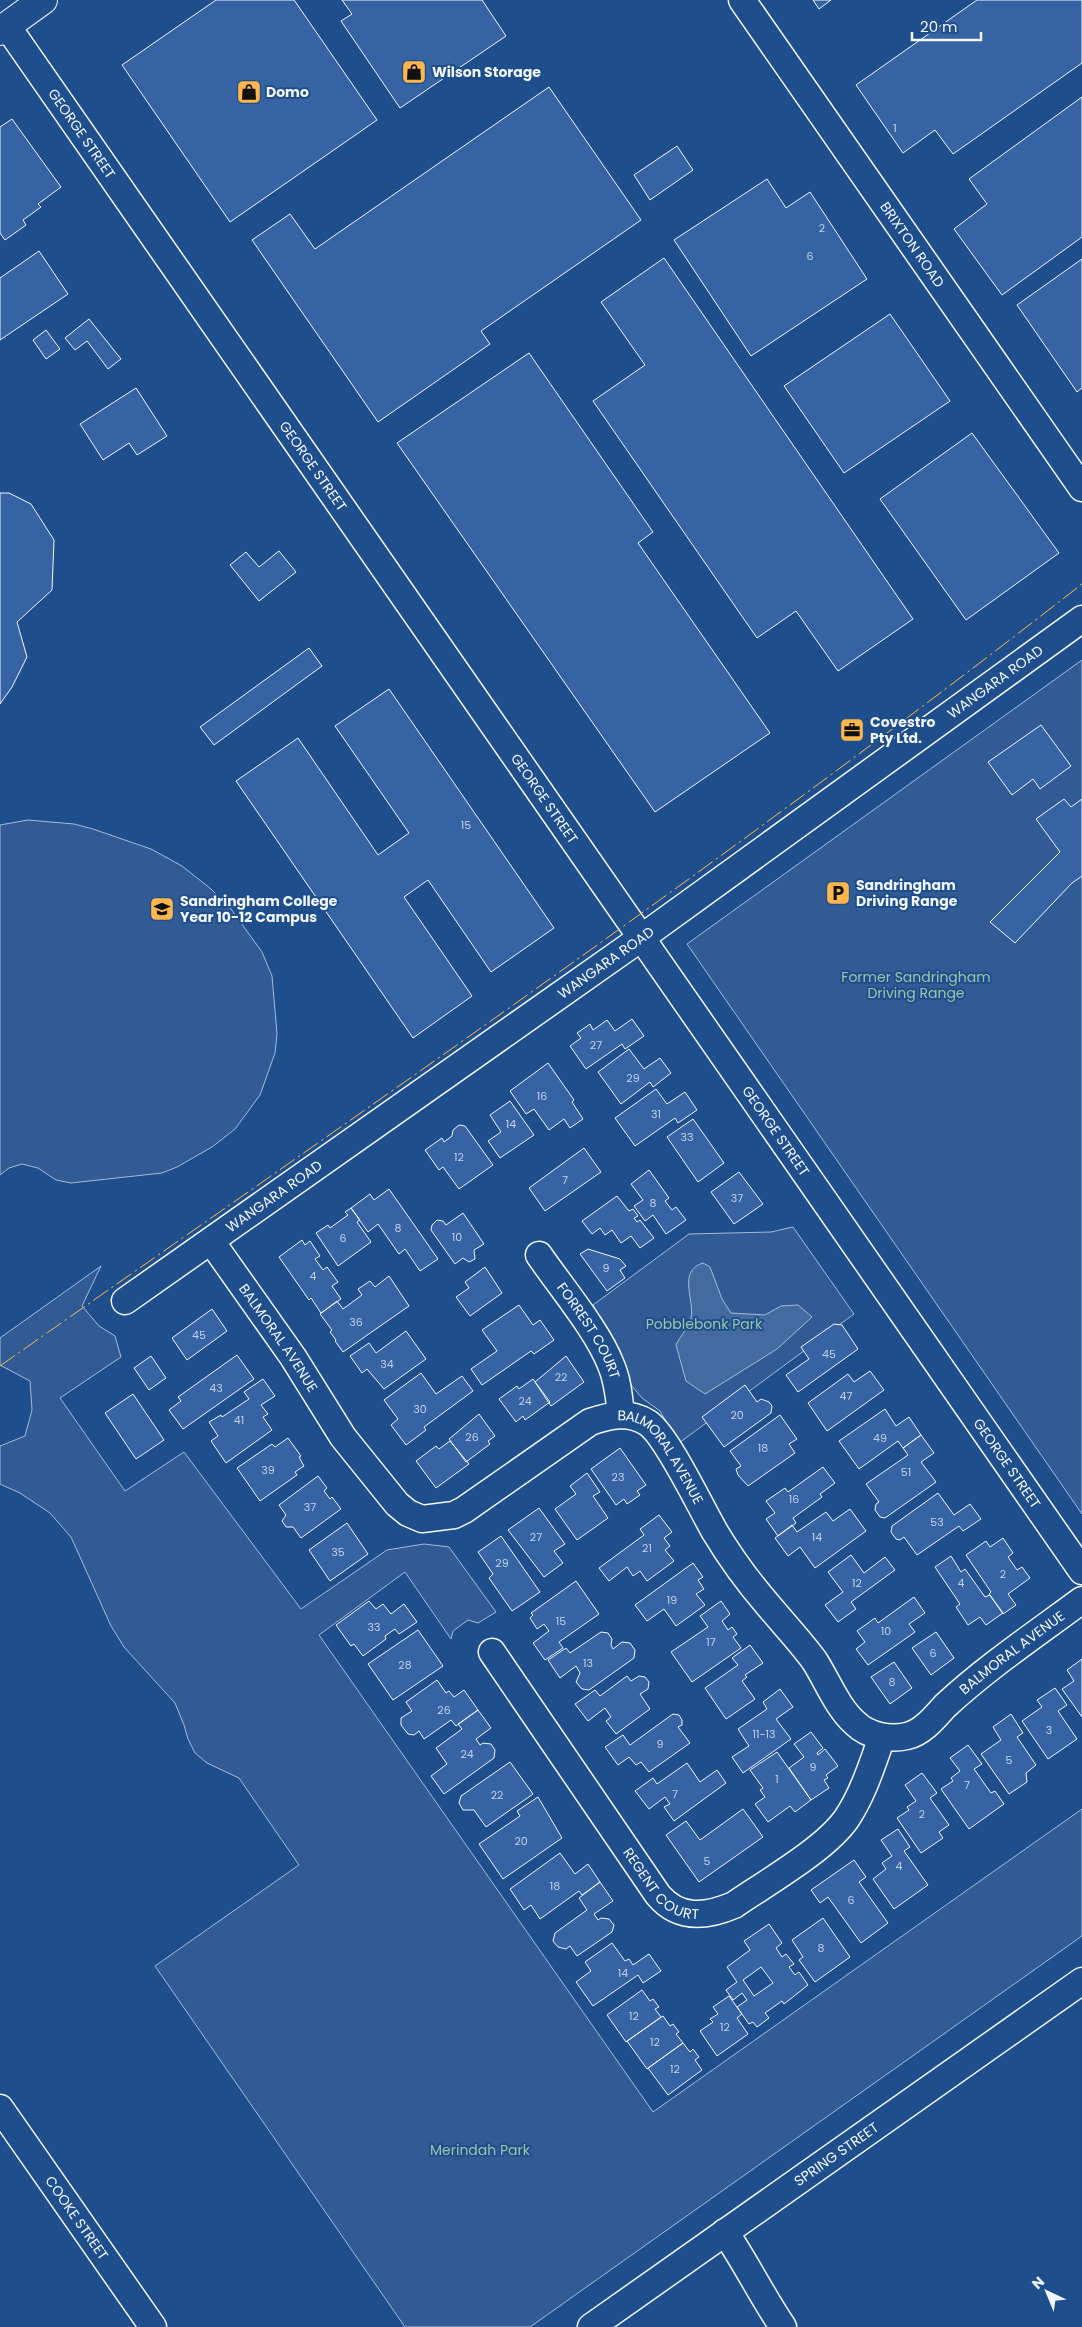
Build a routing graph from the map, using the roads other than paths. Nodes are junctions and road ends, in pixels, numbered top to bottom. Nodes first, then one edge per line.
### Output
1 (43, 0) edge
2 (742, 0) edge
3 (4, 29) edge
4 (1082, 488) edge
5 (1082, 619) edge
6 (641, 938) junction
7 (210, 1242) junction
8 (539, 1255) dead end
9 (126, 1301) dead end
10 (621, 1414) junction
11 (1082, 1571) edge
12 (1082, 1600) edge
13 (492, 1652) dead end
14 (882, 1737) junction
15 (1082, 1981) edge
16 (0, 2108) edge
17 (719, 2236) junction
18 (153, 2327) edge
19 (591, 2327) edge
20 (783, 2327) edge

1 - 3 main road
2 - 4 street, BRIXTON ROAD
3 - 6 street, GEORGE STREET
5 - 6 street, WANGARA ROAD
6 - 7 street, WANGARA ROAD
6 - 11 street, GEORGE STREET
7 - 9 street, WANGARA ROAD
7 - 10 street, BALMORAL AVENUE
8 - 10 street, FORREST COURT
10 - 14 street, BALMORAL AVENUE
12 - 14 street, BALMORAL AVENUE
13 - 14 street, REGENT COURT
15 - 17 street, SPRING STREET
16 - 18 street, COOKE STREET
17 - 19 street, SPRING STREET
17 - 20 street

